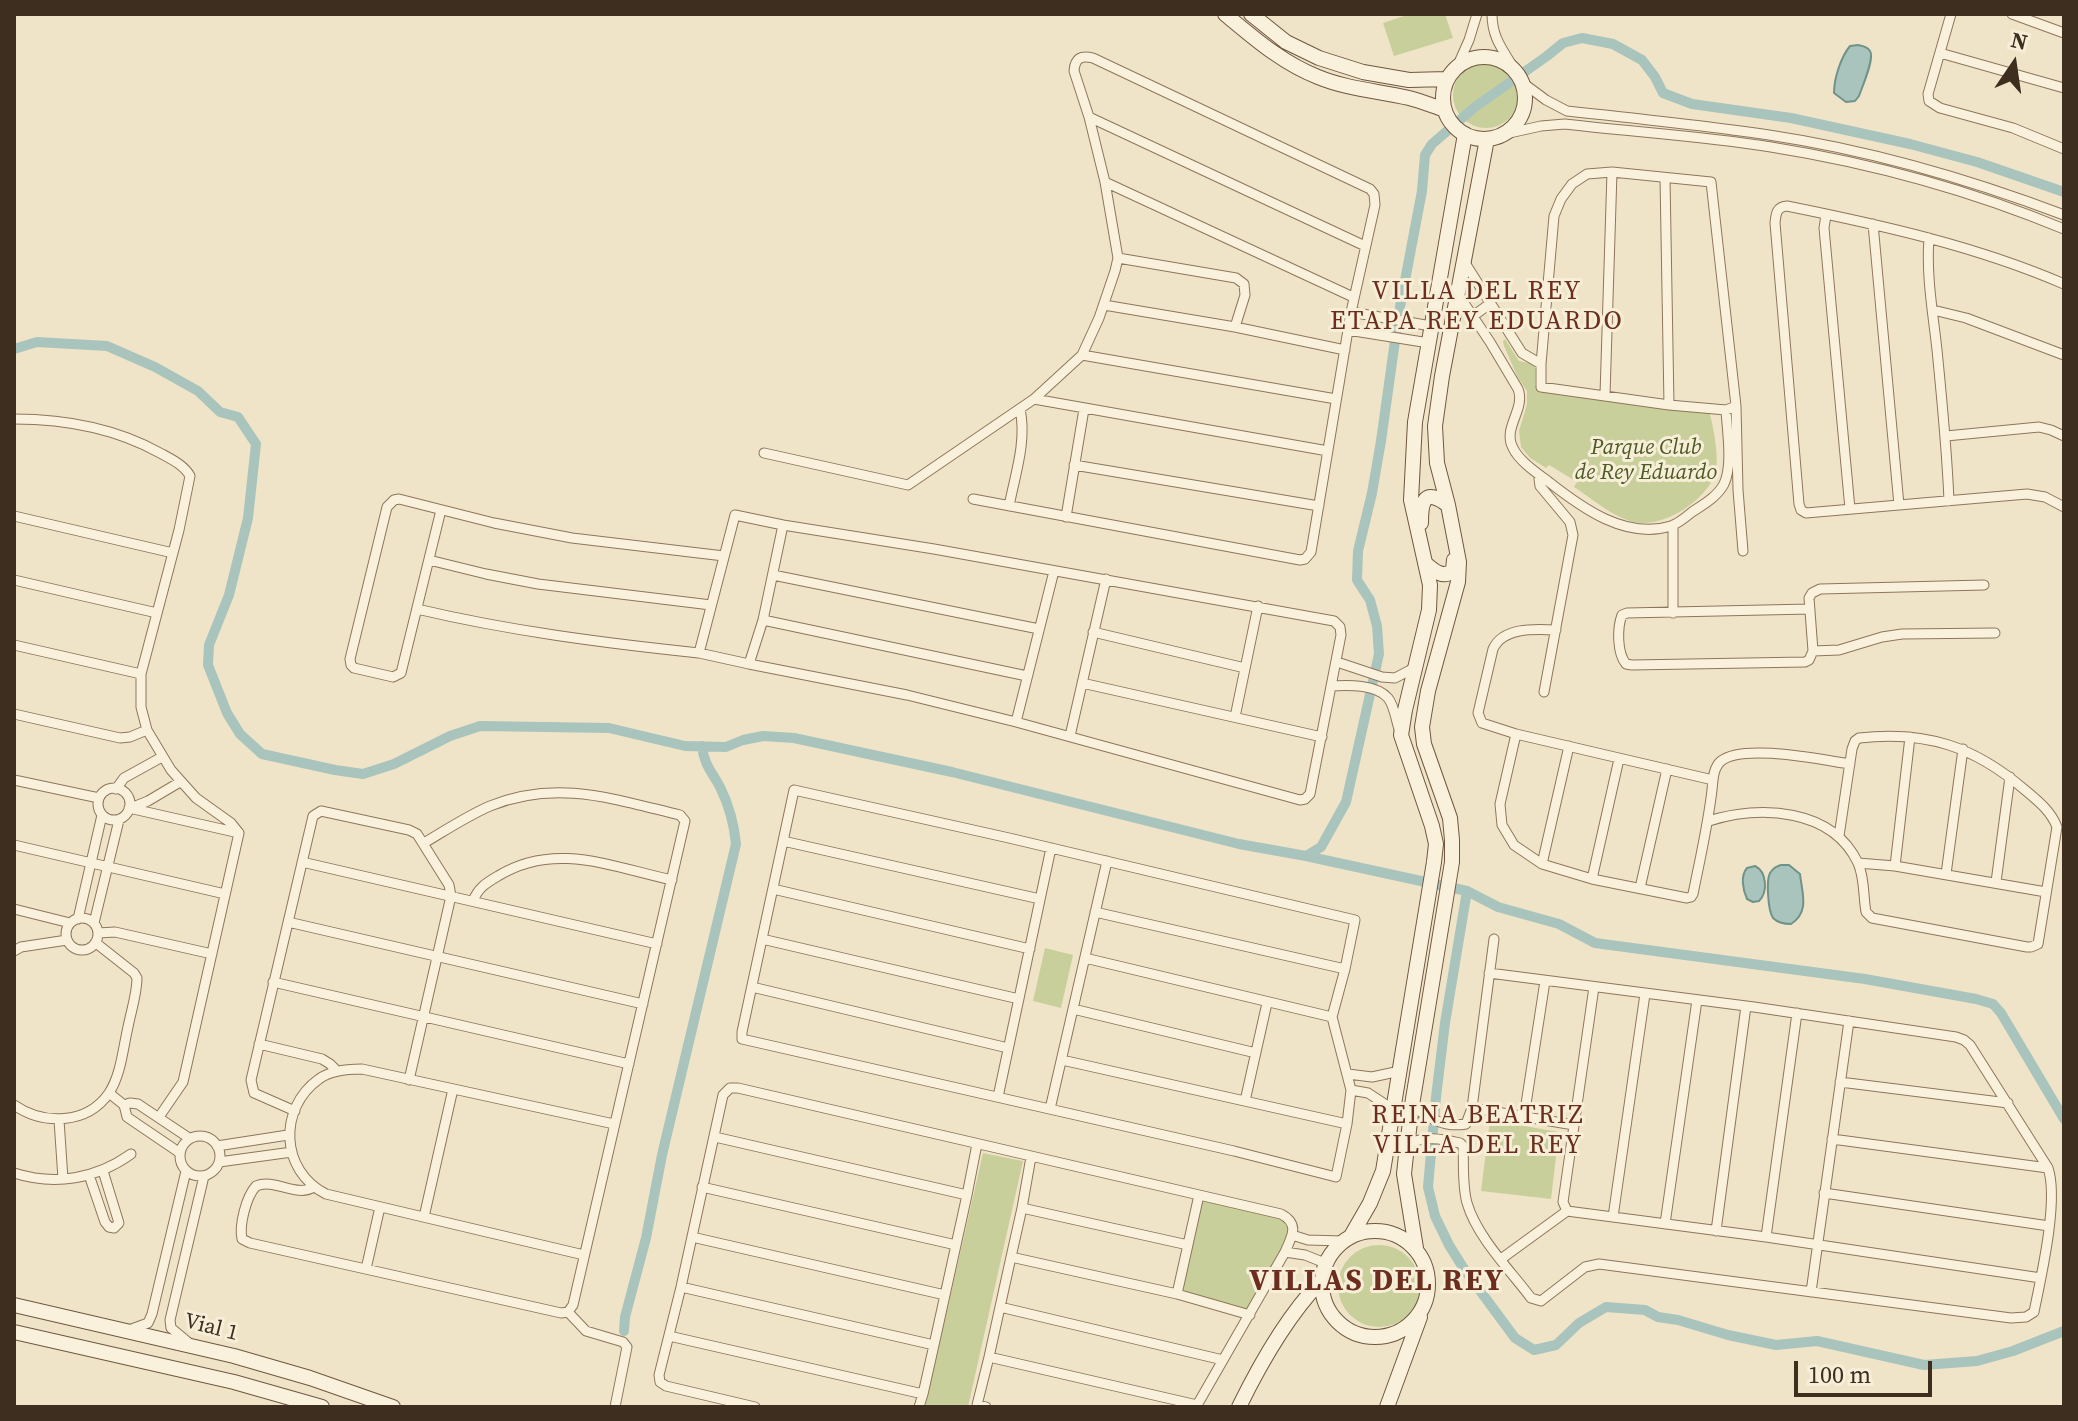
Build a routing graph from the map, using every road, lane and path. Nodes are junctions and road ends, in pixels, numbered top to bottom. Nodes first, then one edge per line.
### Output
1 (1225, 14) edge
2 (1251, 14) edge
3 (1477, 14) edge
4 (1492, 14) edge
5 (1951, 14) edge
6 (2012, 14) edge
7 (2064, 33) edge
8 (1940, 53) junction
9 (1457, 67) junction
10 (1515, 70) junction
11 (1447, 79) junction
12 (1523, 83) junction
13 (2064, 88) edge
14 (1445, 110) junction
15 (1089, 117) junction
16 (1465, 134) junction
17 (1505, 134) junction
18 (1487, 139) junction
19 (2064, 149) edge
20 (1612, 172) junction
21 (1665, 178) junction
22 (1105, 182) junction
23 (1826, 215) junction
24 (2064, 215) edge
25 (1873, 224) junction
26 (2064, 229) edge
27 (1929, 238) junction
28 (1365, 246) junction
29 (1118, 258) junction
30 (1465, 263) junction
31 (2064, 284) edge
32 (1458, 294) junction
33 (1353, 297) junction
34 (1491, 303) junction
35 (1104, 305) junction
36 (1933, 310) junction
37 (1351, 312) junction
38 (1473, 316) junction
39 (1381, 318) junction
40 (1431, 326) junction
41 (1235, 327) junction
42 (1508, 329) junction
43 (1348, 330) junction
44 (1378, 334) junction
45 (1490, 342) junction
46 (1429, 343) junction
47 (1345, 350) junction
48 (1082, 355) junction
49 (2064, 355) edge
50 (1541, 364) junction
51 (1605, 395) junction
52 (1034, 399) junction
53 (1336, 399) junction
54 (1669, 405) junction
55 (1736, 406) junction
56 (1020, 409) junction
57 (1084, 409) junction
58 (1726, 410) junction
59 (14, 419) edge
60 (1946, 436) junction
61 (2064, 436) edge
62 (1328, 451) junction
63 (764, 453) dead end
64 (1074, 465) junction
65 (1541, 476) junction
66 (973, 499) dead end
67 (1949, 501) junction
68 (1448, 505) junction
69 (1899, 505) junction
70 (1009, 506) junction
71 (1319, 506) junction
72 (2064, 507) edge
73 (1850, 509) junction
74 (441, 510) junction
75 (14, 516) edge
76 (1066, 517) junction
77 (783, 525) junction
78 (1673, 525) junction
79 (1454, 532) junction
80 (1421, 546) junction
81 (1743, 551) dead end
82 (173, 553) junction
83 (724, 556) junction
84 (429, 560) junction
85 (1425, 563) junction
86 (1054, 571) junction
87 (773, 575) junction
88 (1106, 579) junction
89 (14, 580) edge
90 (1984, 585) dead end
91 (711, 605) junction
92 (1258, 606) junction
93 (417, 609) junction
94 (1810, 609) junction
95 (157, 613) junction
96 (1673, 613) junction
97 (763, 620) junction
98 (1039, 629) junction
99 (1556, 630) junction
100 (1093, 632) junction
101 (1995, 633) dead end
102 (14, 645) edge
103 (1813, 651) junction
104 (699, 653) junction
105 (1337, 662) junction
106 (749, 664) junction
107 (1416, 667) junction
108 (1245, 668) junction
109 (141, 674) junction
110 (1027, 676) junction
111 (1082, 683) junction
112 (1331, 686) junction
113 (1544, 692) dead end
114 (14, 714) edge
115 (1235, 717) junction
116 (1016, 722) junction
117 (147, 730) junction
118 (1516, 734) junction
119 (1401, 735) junction
120 (1070, 736) junction
121 (1322, 737) junction
122 (1910, 737) junction
123 (1569, 746) junction
124 (1963, 749) junction
125 (162, 757) junction
126 (1619, 759) junction
127 (1850, 764) junction
128 (1667, 769) junction
129 (2010, 777) junction
130 (14, 780) edge
131 (1713, 780) junction
132 (180, 782) junction
133 (116, 789) junction
134 (99, 798) junction
135 (129, 808) junction
136 (102, 815) junction
137 (119, 820) junction
138 (1709, 821) junction
139 (239, 833) junction
140 (1839, 836) junction
141 (783, 841) junction
142 (424, 843) junction
143 (14, 845) edge
144 (1051, 848) junction
145 (1107, 861) junction
146 (302, 862) junction
147 (90, 863) junction
148 (1858, 863) junction
149 (1542, 864) junction
150 (1895, 866) junction
151 (108, 867) junction
152 (1946, 874) junction
153 (1592, 879) junction
154 (672, 880) junction
155 (1996, 882) junction
156 (1640, 888) junction
157 (773, 889) junction
158 (2046, 892) junction
159 (225, 894) junction
160 (451, 896) junction
161 (1040, 899) junction
162 (473, 901) junction
163 (14, 909) edge
164 (1095, 912) junction
165 (74, 921) junction
166 (288, 922) junction
167 (96, 933) junction
168 (762, 939) junction
169 (1494, 939) dead end
170 (67, 940) junction
171 (657, 944) junction
172 (1030, 949) junction
173 (14, 951) edge
174 (212, 954) junction
175 (436, 958) junction
176 (1085, 958) junction
177 (1345, 969) junction
178 (1489, 973) junction
179 (1545, 981) junction
180 (273, 982) junction
181 (752, 987) junction
182 (1594, 987) junction
183 (1645, 994) junction
184 (1019, 999) junction
185 (1697, 1000) junction
186 (1267, 1003) junction
187 (643, 1004) junction
188 (1746, 1006) junction
189 (1073, 1009) junction
190 (1797, 1013) junction
191 (423, 1016) junction
192 (1332, 1017) junction
193 (1849, 1021) junction
194 (259, 1044) junction
195 (1008, 1048) junction
196 (1256, 1053) junction
197 (1062, 1060) junction
198 (629, 1064) junction
199 (337, 1071) junction
200 (1400, 1071) junction
201 (1348, 1074) junction
202 (409, 1080) junction
203 (1840, 1082) junction
204 (453, 1089) junction
205 (1351, 1090) junction
206 (109, 1093) junction
207 (998, 1097) junction
208 (1245, 1101) junction
209 (2008, 1103) junction
210 (14, 1105) edge
211 (124, 1105) junction
212 (1412, 1105) junction
213 (1472, 1108) junction
214 (1050, 1109) junction
215 (1394, 1110) junction
216 (295, 1111) junction
217 (159, 1117) junction
218 (1524, 1117) junction
219 (59, 1120) junction
220 (614, 1124) junction
221 (1347, 1124) junction
222 (1574, 1125) junction
223 (288, 1135) junction
224 (715, 1137) junction
225 (189, 1138) junction
226 (1832, 1139) junction
227 (977, 1144) junction
228 (1407, 1145) junction
229 (217, 1146) junction
230 (292, 1152) junction
231 (180, 1153) junction
232 (131, 1154) dead end
233 (1031, 1157) junction
234 (219, 1162) junction
235 (2048, 1168) junction
236 (103, 1171) junction
237 (186, 1171) junction
238 (14, 1173) edge
239 (89, 1175) junction
240 (204, 1176) junction
241 (63, 1179) junction
242 (314, 1187) junction
243 (702, 1187) junction
244 (1824, 1193) junction
245 (967, 1195) junction
246 (1199, 1195) junction
247 (380, 1207) junction
248 (1022, 1208) junction
249 (1567, 1211) junction
250 (424, 1217) junction
251 (1613, 1217) junction
252 (1665, 1224) junction
253 (2049, 1226) junction
254 (1716, 1231) junction
255 (1292, 1235) junction
256 (692, 1237) junction
257 (1766, 1237) junction
258 (1346, 1239) junction
259 (956, 1245) junction
260 (1188, 1245) junction
261 (1817, 1245) junction
262 (1416, 1248) junction
263 (1285, 1252) junction
264 (584, 1255) junction
265 (1011, 1257) junction
266 (1501, 1259) junction
267 (1325, 1263) junction
268 (366, 1269) junction
269 (2041, 1278) junction
270 (1321, 1281) junction
271 (681, 1287) junction
272 (1811, 1292) junction
273 (1177, 1294) junction
274 (945, 1295) junction
275 (20, 1307) edge
276 (1000, 1307) junction
277 (1424, 1307) junction
278 (568, 1312) junction
279 (1250, 1315) junction
280 (127, 1330) junction
281 (17, 1332) edge
282 (669, 1336) junction
283 (192, 1345) junction
284 (934, 1345) junction
285 (989, 1357) junction
286 (1223, 1360) junction
287 (923, 1394) junction
288 (980, 1406) edge
289 (1197, 1406) edge
290 (322, 1407) edge
291 (393, 1407) edge
292 (615, 1407) edge
293 (755, 1407) edge
294 (919, 1407) edge
295 (1239, 1407) edge
296 (1387, 1407) edge

1 - 14 street
2 - 11 street
3 - 9 street
4 - 10 street
5 - 8 street
6 - 7 street
8 - 13 street
8 - 19 street
9 - 10 street
9 - 11 street
10 - 12 street
11 - 14 street
12 - 17 street
12 - 24 street
14 - 16 street
15 - 22 street
15 - 28 street
15 - 28 street
16 - 18 street
16 - 40 street
17 - 18 street
17 - 26 street
18 - 30 street
20 - 21 street
20 - 50 street
20 - 51 street
21 - 54 street
21 - 55 street
22 - 29 street
22 - 33 street
23 - 25 street
23 - 73 street
23 - 73 street
25 - 27 street
25 - 69 street
27 - 31 street
27 - 36 street
28 - 33 street
29 - 35 street
29 - 41 street
30 - 32 street
30 - 34 street
32 - 38 street
32 - 68 street
33 - 37 street
34 - 38 street
34 - 42 street
35 - 41 street
35 - 48 street
36 - 49 street
36 - 60 street
37 - 39 street
37 - 43 street
38 - 45 street
39 - 40 street
39 - 44 street
40 - 46 street
41 - 47 street
42 - 45 street
42 - 50 street
43 - 44 street
43 - 47 street
44 - 46 street
45 - 65 street
46 - 80 street
47 - 53 street
48 - 52 street
48 - 53 street
50 - 51 street
51 - 54 street
52 - 56 street
52 - 57 street
53 - 62 street
54 - 58 street
55 - 58 street
55 - 81 street
56 - 63 street
56 - 70 street
57 - 62 street
57 - 64 street
58 - 78 street
59 - 82 street
60 - 61 street
60 - 67 street
62 - 71 street
64 - 71 street
64 - 76 street
65 - 78 street
65 - 99 street
66 - 70 street
67 - 69 street
67 - 72 street
68 - 79 street
68 - 80 street
69 - 73 street
70 - 76 street
71 - 76 street
74 - 83 street
74 - 84 street
74 - 93 street
75 - 82 street
77 - 83 street
77 - 86 street
77 - 87 street
78 - 96 street
79 - 85 street
79 - 212 street
80 - 85 street
82 - 95 street
83 - 91 street
84 - 91 street
84 - 93 street
85 - 107 street
86 - 88 street
86 - 98 street
87 - 97 street
87 - 98 street
88 - 92 street
88 - 100 street
89 - 95 street
90 - 94 street
91 - 104 street
92 - 105 street
92 - 108 street
93 - 104 street
94 - 96 street
94 - 103 street
95 - 109 street
96 - 103 street
97 - 106 street
97 - 110 street
98 - 110 street
99 - 113 street
99 - 118 street
100 - 108 street
100 - 111 street
101 - 103 street
102 - 109 street
104 - 106 street
105 - 107 street
105 - 112 street
106 - 116 street
107 - 119 street
108 - 115 street
109 - 117 street
110 - 116 street
111 - 115 street
111 - 120 street
112 - 119 street
112 - 121 street
114 - 117 street
115 - 121 street
116 - 120 street
117 - 125 street
118 - 123 street
118 - 149 street
119 - 200 street
120 - 121 street
122 - 124 street
122 - 127 street
122 - 150 street
123 - 126 street
123 - 149 street
124 - 129 street
124 - 152 street
125 - 132 street
125 - 133 street
126 - 128 street
126 - 153 street
127 - 131 street
127 - 140 street
128 - 131 street
128 - 156 street
129 - 155 street
129 - 158 street
130 - 134 street
131 - 138 street
132 - 135 street
132 - 139 street
133 - 134 street
133 - 135 street
134 - 136 street
135 - 137 street
135 - 139 street
136 - 137 street
136 - 147 street
137 - 151 street
138 - 140 street
138 - 156 street
139 - 159 street
140 - 148 street
141 - 144 street
141 - 157 street
141 - 161 street
142 - 146 street
142 - 154 street
142 - 160 street
143 - 147 street
144 - 145 street
144 - 161 street
145 - 164 street
145 - 177 street
146 - 160 street
146 - 166 street
147 - 151 street
147 - 165 street
148 - 150 street
148 - 158 street
149 - 153 street
150 - 152 street
151 - 159 street
151 - 167 street
152 - 155 street
153 - 156 street
154 - 162 street
154 - 171 street
155 - 158 street
157 - 168 street
157 - 172 street
159 - 174 street
160 - 162 street
160 - 175 street
161 - 172 street
162 - 171 street
163 - 165 street
164 - 176 street
164 - 177 street
165 - 167 street
165 - 170 street
166 - 175 street
166 - 180 street
167 - 170 street
167 - 174 street
167 - 206 street
168 - 181 street
168 - 184 street
169 - 178 street
170 - 173 street
171 - 187 street
172 - 184 street
174 - 217 street
175 - 187 street
175 - 191 street
176 - 186 street
176 - 189 street
177 - 192 street
178 - 179 street
178 - 213 street
179 - 182 street
179 - 218 street
180 - 191 street
180 - 194 street
181 - 195 street
181 - 207 street
182 - 183 street
182 - 222 street
183 - 185 street
183 - 251 street
184 - 195 street
185 - 188 street
185 - 252 street
186 - 192 street
186 - 196 street
187 - 198 street
188 - 190 street
188 - 254 street
189 - 196 street
189 - 197 street
190 - 193 street
190 - 257 street
191 - 198 street
191 - 202 street
192 - 201 street
193 - 203 street
193 - 209 street
194 - 199 street
194 - 216 street
195 - 207 street
196 - 208 street
197 - 208 street
197 - 214 street
198 - 220 street
199 - 202 street
199 - 216 street
200 - 201 street
200 - 215 street
201 - 205 street
202 - 204 street
203 - 209 street
203 - 226 street
204 - 220 street
204 - 250 street
205 - 215 street
205 - 221 street
206 - 211 street
206 - 219 street
207 - 214 street
208 - 221 street
209 - 235 street
210 - 219 street
211 - 217 street
211 - 231 street
212 - 213 street
212 - 228 street
213 - 218 street
214 - 221 street
215 - 258 street
216 - 223 street
217 - 225 street
218 - 222 street
219 - 241 street
220 - 264 street
222 - 249 street
223 - 229 street
223 - 230 street
224 - 227 street
224 - 243 street
224 - 245 street
225 - 229 street
225 - 231 street
226 - 235 street
226 - 244 street
227 - 233 street
227 - 245 street
228 - 262 street
228 - 266 street
229 - 234 street
230 - 234 street
230 - 242 street
231 - 237 street
232 - 236 street
233 - 246 street
233 - 248 street
234 - 240 street
235 - 253 street
236 - 239 street
236 - 239 street
237 - 240 street
237 - 280 street
238 - 241 street
239 - 241 street
240 - 283 street
242 - 247 street
242 - 268 street
243 - 256 street
243 - 259 street
244 - 253 street
244 - 261 street
245 - 259 street
246 - 255 street
246 - 260 street
247 - 250 street
247 - 268 street
248 - 260 street
248 - 265 street
249 - 251 street
249 - 266 street
250 - 264 street
251 - 252 street
252 - 254 street
253 - 269 street
254 - 257 street
255 - 258 street
255 - 263 street
256 - 271 street
256 - 274 street
257 - 261 street
258 - 262 street
258 - 267 street
259 - 274 street
260 - 273 street
261 - 269 street
261 - 272 street
262 - 277 street
263 - 267 street
263 - 279 street
264 - 278 street
265 - 273 street
265 - 276 street
266 - 272 street
267 - 270 street
268 - 278 street
269 - 272 street
270 - 277 street
270 - 295 street
271 - 282 street
271 - 284 street
273 - 279 street
274 - 284 street
275 - 280 street, Vial 1
275 - 281 street
276 - 285 street
276 - 286 street
277 - 296 street
278 - 292 street
279 - 286 street
280 - 283 street, Vial 1
281 - 290 street
282 - 287 street
282 - 293 street
283 - 291 street, Vial 1
284 - 287 street
285 - 288 street
285 - 289 street
286 - 289 street
287 - 294 street

